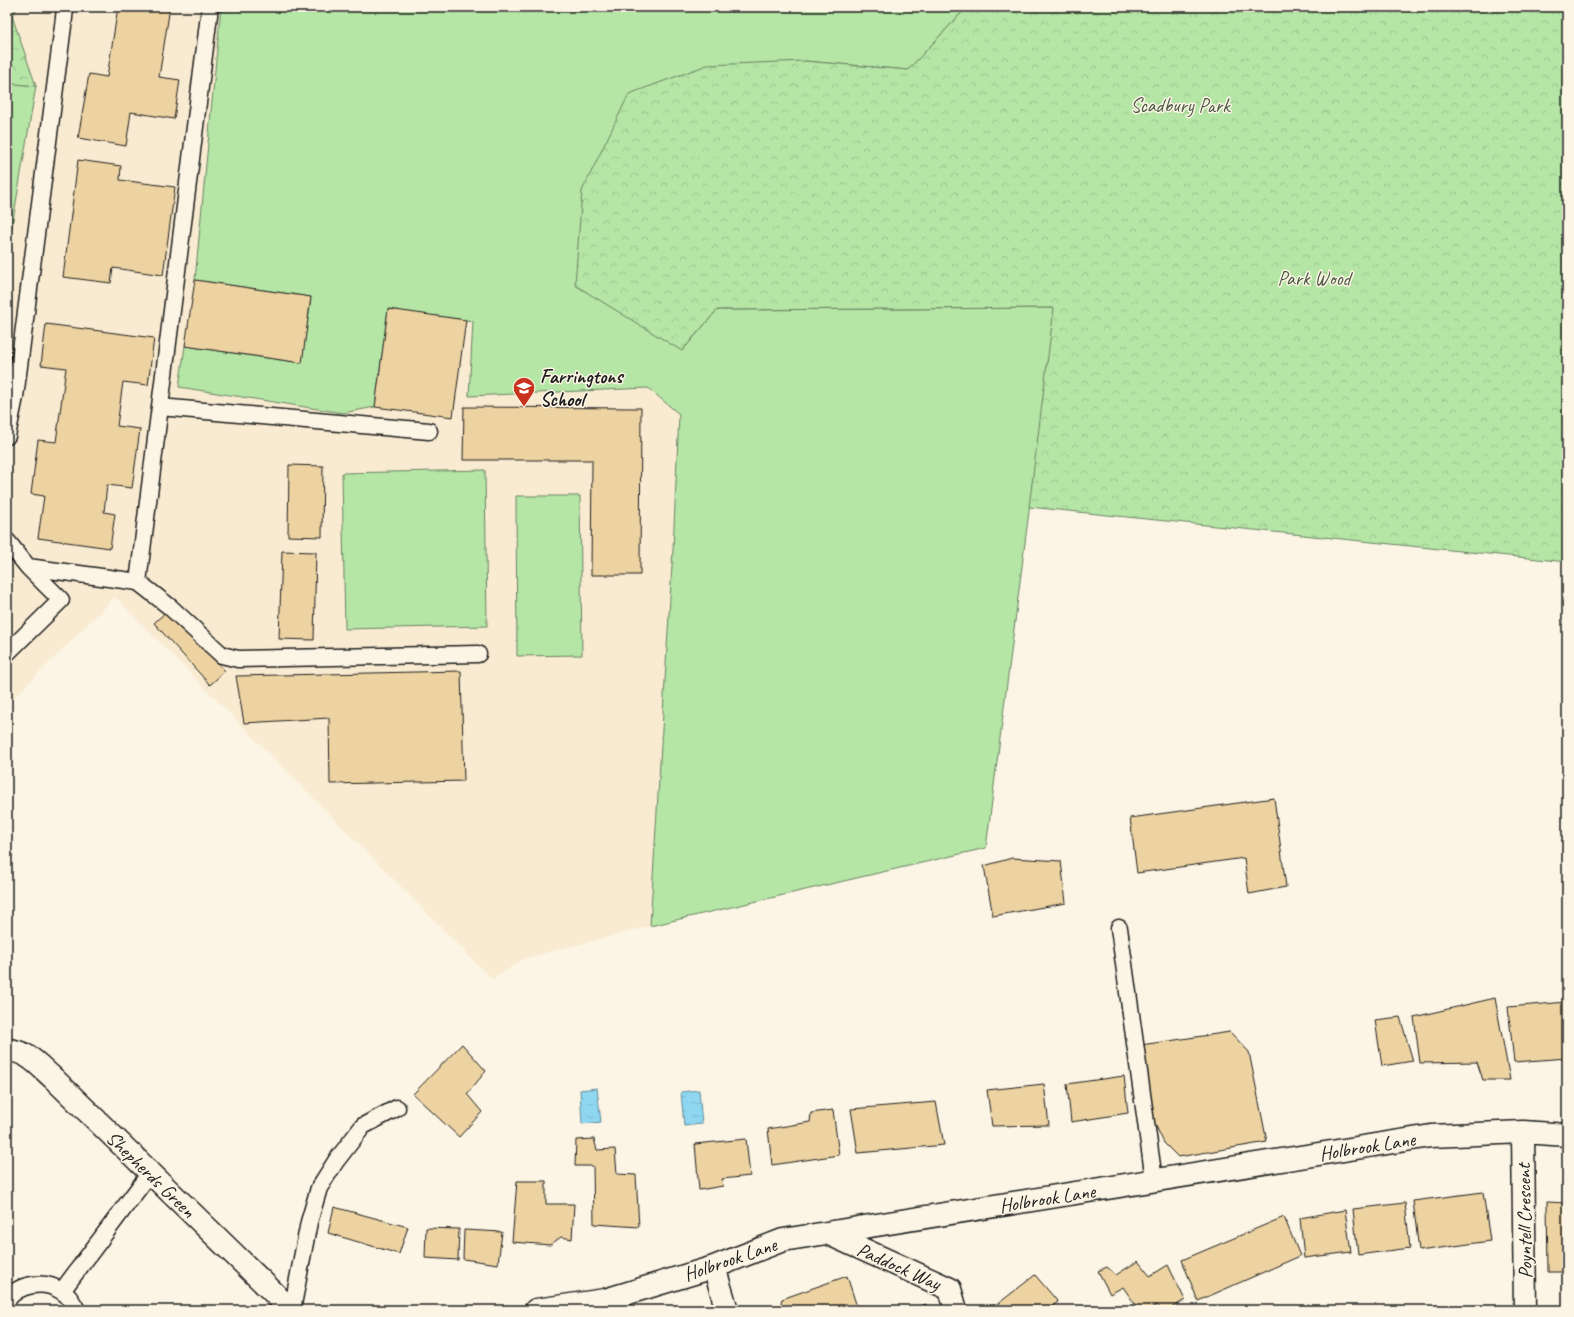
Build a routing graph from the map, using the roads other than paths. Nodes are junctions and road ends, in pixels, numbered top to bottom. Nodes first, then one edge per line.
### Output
1 (65, 7) edge
2 (210, 7) edge
3 (160, 407) junction
4 (429, 431) dead end
5 (7, 436) edge
6 (7, 541) edge
7 (28, 567) junction
8 (138, 582) junction
9 (7, 653) edge
10 (478, 654) dead end
11 (1118, 928) dead end
12 (7, 1050) edge
13 (398, 1108) dead end
14 (1523, 1132) junction
15 (1567, 1135) edge
16 (150, 1173) junction
17 (1154, 1180) junction
18 (827, 1233) junction
19 (714, 1267) junction
20 (62, 1291) junction
21 (7, 1300) edge
22 (607, 1305) edge
23 (77, 1310) edge
24 (290, 1310) edge
25 (536, 1310) edge
26 (727, 1310) edge
27 (956, 1310) edge
28 (1525, 1310) edge

1 - 5 lane
2 - 3 lane
3 - 4 lane
3 - 8 lane
6 - 7 lane
7 - 8 lane
7 - 9 lane
8 - 10 lane
11 - 17 lane
12 - 16 street, Shepherds Green
13 - 24 lane
14 - 15 street, Holbrook Lane
14 - 17 street, Holbrook Lane
14 - 28 street, Poyntell Crescent
16 - 20 lane
16 - 24 street, Shepherds Green
17 - 18 street, Holbrook Lane
18 - 19 street, Holbrook Lane
18 - 27 street, Paddock Way
19 - 22 street, Holbrook Lane
19 - 26 street
20 - 21 lane
20 - 23 lane
22 - 25 street, Holbrook Lane

